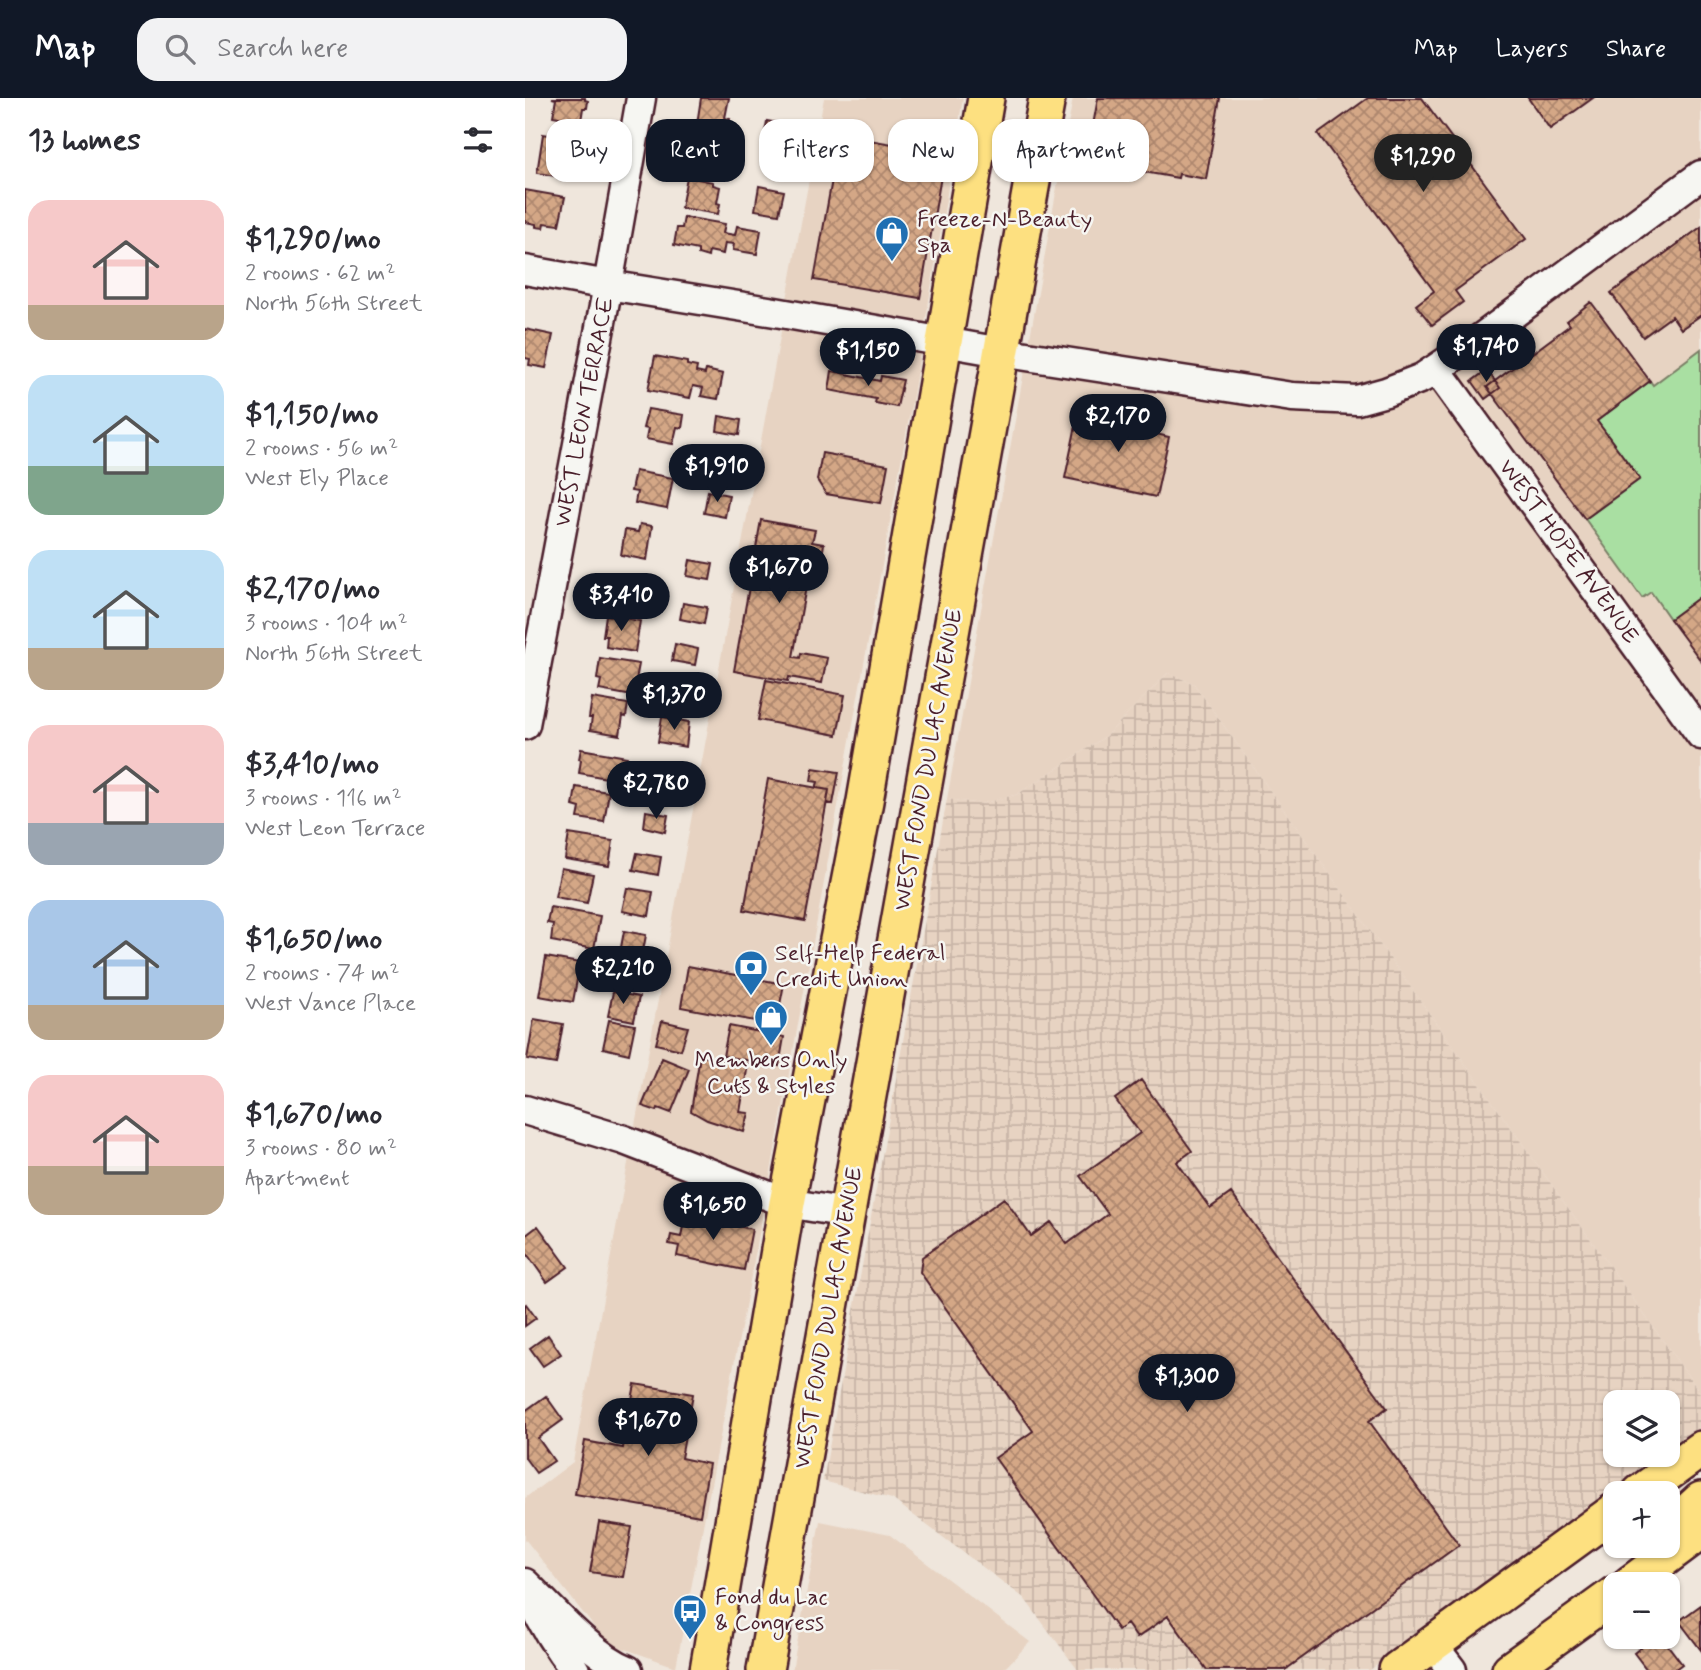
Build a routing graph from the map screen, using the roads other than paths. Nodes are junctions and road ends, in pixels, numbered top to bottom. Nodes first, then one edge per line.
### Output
1 (641, 98) edge
2 (986, 98) edge
3 (1047, 98) edge
4 (1701, 174) edge
5 (525, 270) edge
6 (608, 285) junction
7 (944, 343) junction
8 (1001, 352) junction
9 (1436, 369) junction
10 (536, 624) edge
11 (525, 725) edge
12 (1701, 735) edge
13 (525, 1110) edge
14 (787, 1203) junction
15 (848, 1213) junction
16 (1701, 1448) edge
17 (1656, 1481) edge
18 (1701, 1500) edge
19 (1680, 1519) edge
20 (1603, 1521) edge
21 (1701, 1531) edge
22 (1649, 1565) edge
23 (525, 1585) edge
24 (1603, 1603) edge
25 (1442, 1657) edge
26 (575, 1670) edge
27 (628, 1670) edge
28 (708, 1670) edge
29 (765, 1670) edge
30 (1397, 1670) edge
31 (1510, 1670) edge

1 - 6 street, WEST LEON TERRACE
2 - 7 main road
3 - 8 main road, WEST FOND DU LAC AVENUE
4 - 9 street
5 - 6 street
6 - 7 street
6 - 10 street, WEST LEON TERRACE
7 - 8 street
7 - 14 main road
8 - 9 street
8 - 15 main road, WEST FOND DU LAC AVENUE
9 - 12 street, WEST HOPE AVENUE
10 - 11 street, WEST LEON TERRACE
13 - 14 street
14 - 15 street
14 - 28 main road
15 - 29 main road, WEST FOND DU LAC AVENUE
16 - 17 main road
18 - 19 main road
20 - 25 main road
21 - 22 main road
23 - 26 street
23 - 27 street
24 - 31 main road
25 - 30 main road

